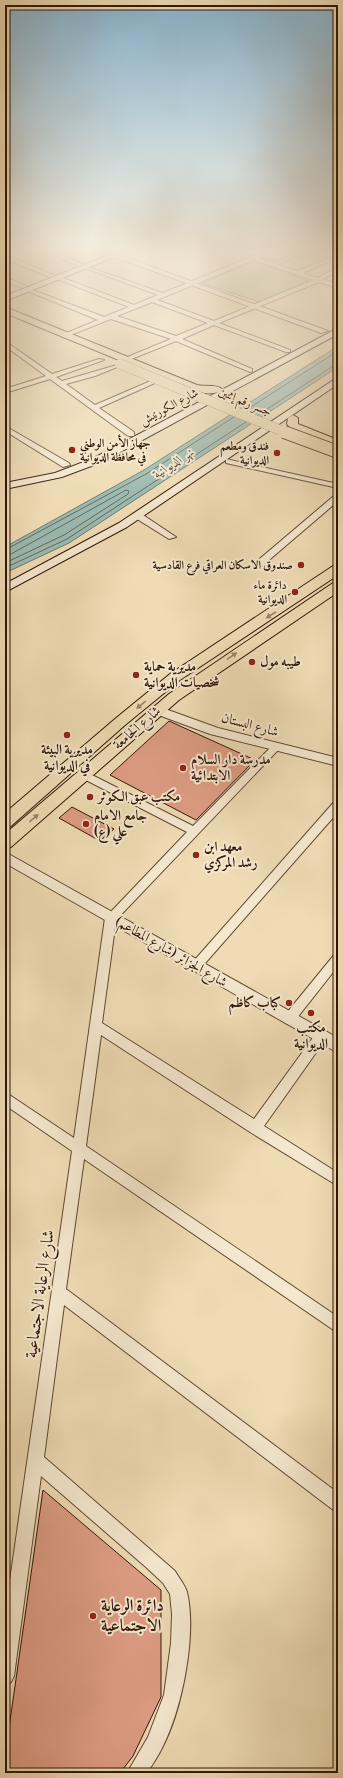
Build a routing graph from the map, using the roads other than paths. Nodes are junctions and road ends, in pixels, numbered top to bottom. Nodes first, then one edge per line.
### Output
1 (56, 337) edge
2 (68, 337) edge
3 (172, 337) edge
4 (253, 337) edge
5 (320, 337) edge
6 (320, 337) edge
7 (175, 338) junction
8 (315, 340) junction
9 (5, 343) edge
10 (288, 351) junction
11 (97, 354) junction
12 (121, 363) junction
13 (250, 370) junction
14 (53, 376) junction
15 (338, 380) edge
16 (155, 382) junction
17 (63, 383) junction
18 (217, 388) junction
19 (338, 388) edge
20 (5, 391) edge
21 (193, 400) junction
22 (96, 407) junction
23 (288, 416) junction
24 (5, 428) edge
25 (269, 430) junction
26 (131, 434) junction
27 (338, 444) edge
28 (338, 449) edge
29 (338, 452) edge
30 (338, 456) edge
31 (94, 457) junction
32 (229, 461) junction
33 (66, 465) junction
34 (56, 472) junction
35 (5, 478) edge
36 (5, 486) edge
37 (338, 486) edge
38 (338, 497) edge
39 (140, 517) junction
40 (123, 525) junction
41 (172, 537) dead end
42 (259, 564) dead end
43 (338, 569) edge
44 (338, 586) edge
45 (5, 589) edge
46 (175, 677) junction
47 (189, 686) junction
48 (157, 710) junction
49 (120, 722) junction
50 (134, 731) junction
51 (276, 748) junction
52 (338, 762) edge
53 (84, 775) junction
54 (338, 806) edge
55 (6, 818) edge
56 (194, 831) junction
57 (5, 843) edge
58 (5, 857) edge
59 (111, 918) junction
60 (338, 958) edge
61 (196, 966) junction
62 (289, 1019) junction
63 (95, 1025) junction
64 (321, 1036) junction
65 (338, 1046) edge
66 (5, 1098) edge
67 (254, 1128) junction
68 (77, 1148) junction
69 (338, 1180) edge
70 (58, 1292) junction
71 (338, 1326) edge
72 (36, 1461) junction
73 (338, 1503) edge
74 (5, 1676) edge
75 (136, 1773) edge

1 - 11 main road
2 - 11 main road
3 - 7 street
4 - 10 street
5 - 8 main road, شارع الكورنيش
6 - 8 main road, شارع الكورنيش
7 - 12 street
7 - 13 street
8 - 10 main road, شارع الكورنيش
8 - 31 main road, شارع الكورنيش
9 - 14 street
10 - 13 main road, شارع الكورنيش
11 - 12 main road
11 - 14 street
12 - 16 main road
12 - 17 street
12 - 18 main road
12 - 28 main road, جسر رقم إثنين, bridge
12 - 29 main road, جسر رقم إثنين, bridge
13 - 18 main road, شارع الكورنيش
14 - 17 street
14 - 20 street
15 - 23 main road
16 - 21 main road
16 - 22 street
17 - 22 street
18 - 21 main road, شارع الكورنيش
19 - 23 main road
21 - 26 main road, شارع الكورنيش
22 - 26 street
23 - 25 main road
23 - 27 main road
24 - 33 street
25 - 30 main road
25 - 32 main road
25 - 40 main road
26 - 31 main road, شارع الكورنيش
31 - 33 main road, شارع الكورنيش
31 - 34 main road, شارع الكورنيش
32 - 37 street
32 - 39 main road
33 - 34 main road, شارع الكورنيش
34 - 35 main road, شارع الكورنيش
34 - 36 main road, شارع الكورنيش
38 - 42 street
39 - 40 main road
39 - 41 street
40 - 45 main road
43 -> 46 main road, شارع الجامعة
47 -> 44 main road, شارع الجامعة
46 - 47 main road
46 -> 49 main road, شارع الجامعة
47 - 48 main road, شارع الجامعة
48 - 50 main road, شارع الجامعة
48 - 51 street, شارع البستان
49 - 50 main road
49 - 55 main road, شارع الجامعة
50 - 53 main road, شارع الجامعة
51 - 52 street, شارع البستان
51 - 56 street
53 - 56 street
57 -> 53 main road, شارع الجامعة
54 - 61 street
56 - 59 street
58 - 59 street, شارع الجزائر (شارع المطاعم)
59 - 61 street, شارع الجزائر (شارع المطاعم)
59 - 63 street, شارع الرعاية الاجتماعية
60 - 62 street
61 - 62 street, شارع الجزائر (شارع المطاعم)
62 - 64 street, شارع الجزائر (شارع المطاعم)
63 - 67 street
63 - 68 street, شارع الرعاية الاجتماعية
64 - 65 street, شارع الجزائر (شارع المطاعم)
64 - 67 street
66 - 68 street
67 - 69 street
68 - 70 street, شارع الرعاية الاجتماعية
68 - 71 street
70 - 72 street, شارع الرعاية الاجتماعية
70 - 73 street
72 - 74 street, شارع الرعاية الاجتماعية
72 - 75 street

